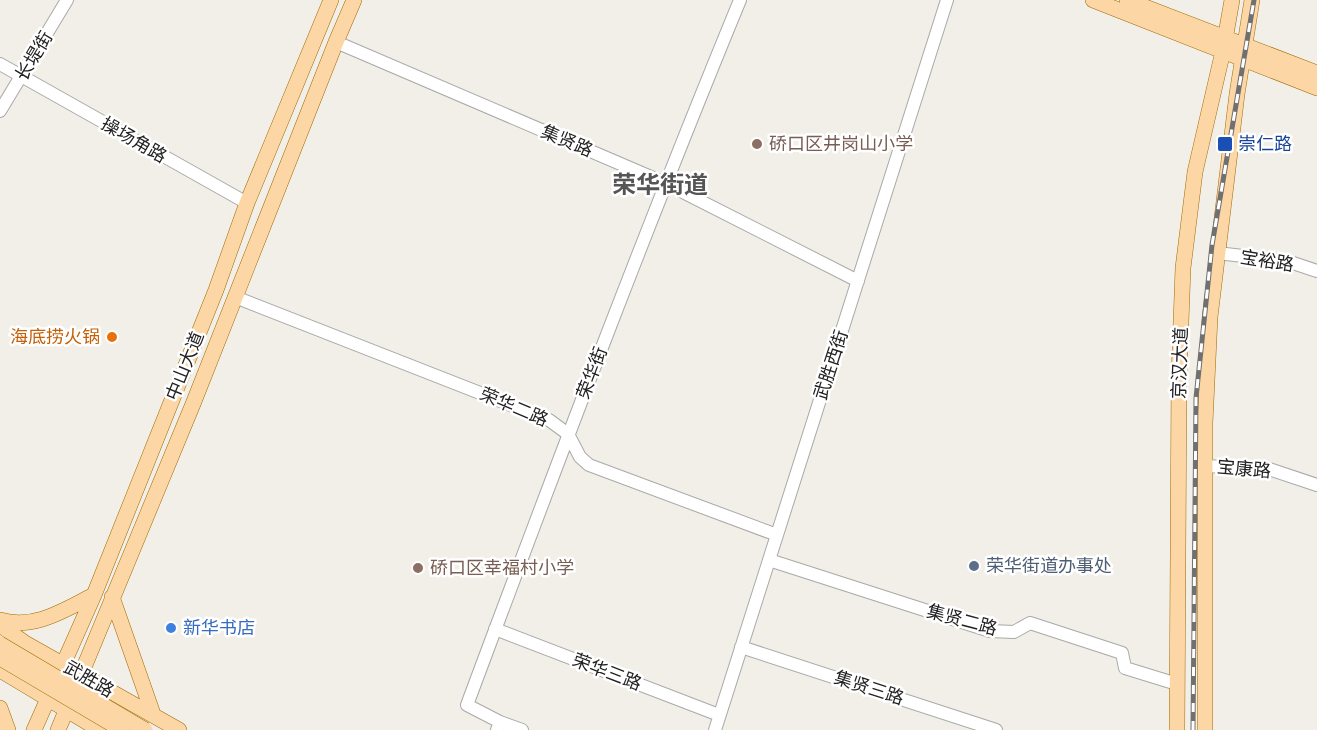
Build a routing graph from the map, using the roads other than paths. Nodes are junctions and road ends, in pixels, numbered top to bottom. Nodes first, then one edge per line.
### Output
1 (67, 0) edge
2 (331, 0) edge
3 (354, 0) edge
4 (740, 0) edge
5 (947, 0) edge
6 (1093, 0) edge
7 (1127, 0) edge
8 (1232, 0) edge
9 (1252, 0) edge
10 (336, 42) junction
11 (1225, 45) junction
12 (1243, 52) junction
13 (0, 64) edge
14 (1317, 73) edge
15 (21, 76) junction
16 (1317, 88) edge
17 (0, 111) edge
18 (665, 183) junction
19 (247, 203) junction
20 (1217, 254) junction
21 (1317, 271) edge
22 (858, 281) junction
23 (235, 297) junction
24 (568, 434) junction
25 (1205, 466) junction
26 (1317, 485) edge
27 (777, 535) junction
28 (769, 560) junction
29 (94, 595) junction
30 (112, 597) junction
31 (0, 620) edge
32 (0, 625) edge
33 (495, 629) junction
34 (0, 644) edge
35 (741, 647) junction
36 (0, 658) edge
37 (63, 664) junction
38 (0, 670) edge
39 (81, 674) junction
40 (1177, 684) junction
41 (48, 698) junction
42 (0, 708) edge
43 (66, 709) junction
44 (153, 714) junction
45 (719, 715) junction
46 (498, 726) edge
47 (8, 730) edge
48 (34, 730) edge
49 (58, 730) edge
50 (100, 730) edge
51 (122, 730) edge
52 (145, 730) edge
53 (179, 730) edge
54 (522, 730) edge
55 (714, 730) edge
56 (996, 730) edge
57 (1177, 730) edge
58 (1205, 730) edge

1 - 15 street, 长堤街
2 - 19 main road, 中山大道
3 - 10 main road, 中山大道
4 - 18 street, 荣华街
5 - 22 street, 武胜西街
6 - 11 main road
7 - 11 main road
8 - 11 main road, 京汉大道
9 - 12 main road, 京汉大道
10 - 18 street, 集贤路
10 - 23 main road, 中山大道
11 - 12 main road
11 - 40 main road, 京汉大道
12 - 14 main road
12 - 16 main road
12 - 20 main road, 京汉大道
13 - 15 street, 操场角路
15 - 17 street, 长堤街
15 - 19 street, 操场角路
18 - 22 street, 集贤路
18 - 24 street, 荣华街
19 - 29 main road, 中山大道
20 - 21 street, 宝裕路
20 - 25 main road, 京汉大道
22 - 27 street, 武胜西街
23 - 24 street, 荣华二路
23 - 30 main road, 中山大道
24 - 27 street, 荣华二路
24 - 33 street, 荣华街
25 - 26 street, 宝康路
25 - 58 main road, 京汉大道
27 - 28 street, 武胜西街
28 - 35 street, 武胜西街
28 - 40 street, 集贤二路
29 - 31 main road
29 - 37 main road, 中山大道
30 - 39 main road, 中山大道
30 - 44 main road
32 - 37 main road, 武胜路
33 - 45 street, 荣华三路
33 - 46 street, 荣华街
34 - 52 main road, bridge
35 - 45 street, 武胜西街
35 - 56 street, 集贤三路
36 - 51 main road, bridge
37 - 39 main road, 武胜路
37 - 41 main road, 中山大道
38 - 41 main road, 武胜路
39 - 43 main road, 中山大道
39 - 44 main road, 武胜路
40 - 57 main road, 京汉大道
41 - 43 main road, 武胜路
41 - 48 main road, 中山大道
42 - 47 main road
43 - 49 main road, 中山大道
43 - 50 main road, 武胜路
44 - 53 main road, 武胜路
45 - 55 street, 武胜西街
46 - 54 street

